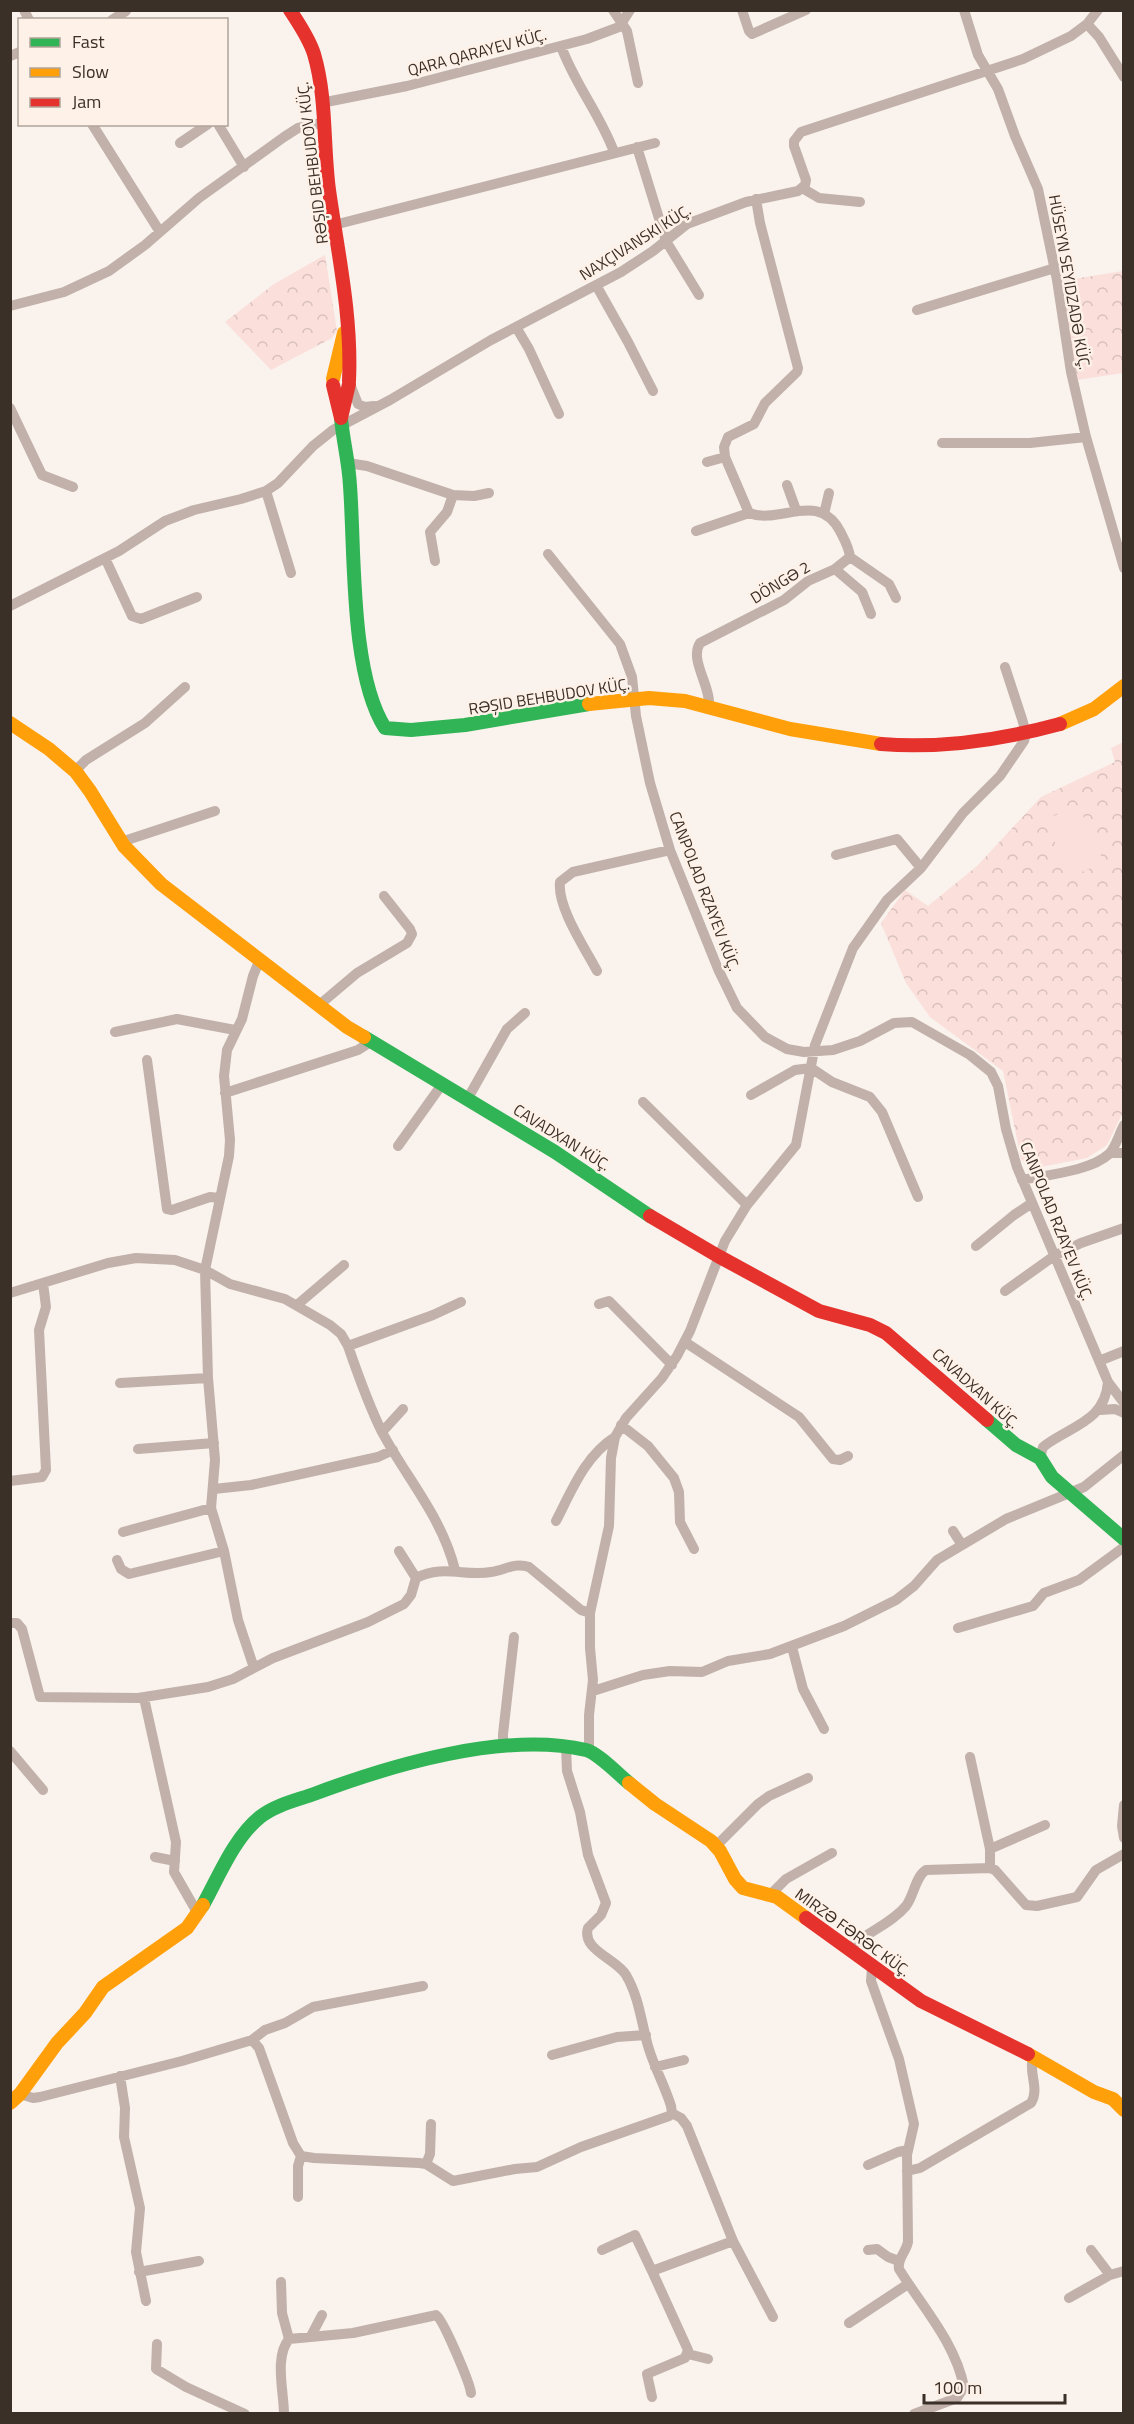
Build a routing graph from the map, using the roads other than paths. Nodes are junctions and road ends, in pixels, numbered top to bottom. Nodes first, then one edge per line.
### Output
1 (290, 10) edge
2 (613, 10) edge
3 (630, 10) edge
4 (742, 10) edge
5 (806, 10) edge
6 (964, 10) edge
7 (1098, 10) edge
8 (623, 24) junction
9 (1087, 24) junction
10 (561, 46) junction
11 (987, 72) junction
12 (1124, 77) edge
13 (639, 83) dead end
14 (321, 103) junction
15 (322, 123) junction
16 (93, 126) edge
17 (205, 126) edge
18 (219, 126) edge
19 (655, 142) dead end
20 (180, 144) dead end
21 (637, 147) junction
22 (614, 152) junction
23 (244, 166) junction
24 (802, 188) junction
25 (756, 199) junction
26 (860, 202) dead end
27 (334, 225) junction
28 (160, 232) junction
29 (666, 241) junction
30 (1055, 268) junction
31 (596, 285) junction
32 (699, 295) dead end
33 (10, 306) edge
34 (917, 310) dead end
35 (347, 319) junction
36 (516, 327) junction
37 (333, 382) junction
38 (349, 382) junction
39 (653, 391) dead end
40 (380, 405) junction
41 (10, 408) edge
42 (559, 414) dead end
43 (341, 422) junction
44 (1086, 437) junction
45 (942, 443) dead end
46 (725, 457) junction
47 (707, 462) dead end
48 (348, 463) junction
49 (787, 485) dead end
50 (73, 487) dead end
51 (266, 491) junction
52 (489, 493) dead end
53 (829, 494) dead end
54 (453, 495) junction
55 (796, 510) junction
56 (749, 513) junction
57 (824, 514) junction
58 (696, 531) dead end
59 (548, 554) dead end
60 (850, 557) junction
61 (105, 558) junction
62 (435, 561) dead end
63 (1124, 568) edge
64 (835, 570) junction
65 (291, 573) dead end
66 (197, 597) dead end
67 (896, 598) dead end
68 (10, 606) edge
69 (871, 614) dead end
70 (1005, 668) dead end
71 (1124, 686) edge
72 (185, 687) dead end
73 (634, 698) junction
74 (708, 706) junction
75 (10, 723) edge
76 (1026, 734) junction
77 (75, 771) junction
78 (215, 811) dead end
79 (121, 842) junction
80 (670, 850) junction
81 (836, 855) dead end
82 (921, 867) junction
83 (384, 896) dead end
84 (260, 959) junction
85 (597, 971) dead end
86 (318, 1006) junction
87 (525, 1013) dead end
88 (235, 1030) junction
89 (115, 1032) dead end
90 (372, 1041) junction
91 (813, 1052) junction
92 (147, 1060) dead end
93 (811, 1068) junction
94 (443, 1083) junction
95 (225, 1093) junction
96 (751, 1095) dead end
97 (468, 1098) junction
98 (644, 1102) dead end
99 (1124, 1125) edge
100 (398, 1146) dead end
101 (1110, 1154) junction
102 (1124, 1154) edge
103 (1022, 1180) junction
104 (918, 1197) dead end
105 (220, 1198) junction
106 (1032, 1203) junction
107 (747, 1206) junction
108 (1124, 1228) edge
109 (976, 1246) dead end
110 (718, 1256) junction
111 (1054, 1256) junction
112 (344, 1265) dead end
113 (205, 1270) junction
114 (43, 1283) junction
115 (1005, 1291) dead end
116 (10, 1293) edge
117 (461, 1302) dead end
118 (599, 1304) dead end
119 (297, 1305) junction
120 (685, 1342) junction
121 (348, 1346) junction
122 (1124, 1351) edge
123 (1099, 1360) junction
124 (672, 1365) junction
125 (208, 1378) junction
126 (1108, 1382) junction
127 (120, 1383) dead end
128 (1124, 1403) edge
129 (403, 1409) dead end
130 (1100, 1410) junction
131 (1124, 1413) edge
132 (621, 1425) junction
133 (382, 1432) junction
134 (615, 1437) junction
135 (214, 1443) junction
136 (138, 1449) dead end
137 (393, 1450) junction
138 (1124, 1455) edge
139 (848, 1456) dead end
140 (1040, 1458) junction
141 (10, 1481) edge
142 (214, 1489) junction
143 (1072, 1494) junction
144 (211, 1509) junction
145 (556, 1521) dead end
146 (953, 1531) dead end
147 (123, 1532) dead end
148 (1124, 1539) edge
149 (962, 1545) junction
150 (1124, 1547) edge
151 (694, 1549) dead end
152 (224, 1551) junction
153 (399, 1551) dead end
154 (117, 1560) dead end
155 (455, 1570) junction
156 (416, 1578) junction
157 (590, 1614) junction
158 (10, 1623) edge
159 (958, 1628) dead end
160 (514, 1637) dead end
161 (792, 1647) junction
162 (254, 1668) junction
163 (593, 1691) junction
164 (144, 1698) junction
165 (824, 1729) dead end
166 (503, 1746) junction
167 (566, 1747) junction
168 (10, 1751) edge
169 (589, 1751) junction
170 (969, 1757) dead end
171 (808, 1778) dead end
172 (43, 1790) dead end
173 (1124, 1805) edge
174 (1046, 1826) dead end
175 (1124, 1838) edge
176 (716, 1846) junction
177 (990, 1849) junction
178 (832, 1852) dead end
179 (1124, 1854) edge
180 (155, 1857) dead end
181 (175, 1862) junction
182 (990, 1868) junction
183 (770, 1895) junction
184 (198, 1914) junction
185 (849, 1949) junction
186 (872, 1968) junction
187 (423, 1986) dead end
188 (646, 2035) junction
189 (252, 2040) junction
190 (552, 2055) dead end
191 (1033, 2057) junction
192 (684, 2060) dead end
193 (655, 2067) junction
194 (120, 2076) junction
195 (15, 2099) edge
196 (1124, 2110) edge
197 (672, 2113) junction
198 (431, 2124) dead end
199 (908, 2150) junction
200 (301, 2156) junction
201 (426, 2164) junction
202 (868, 2165) dead end
203 (907, 2171) junction
204 (298, 2198) dead end
205 (733, 2241) junction
206 (602, 2250) dead end
207 (868, 2250) dead end
208 (1091, 2250) dead end
209 (200, 2261) dead end
210 (899, 2261) junction
211 (652, 2271) junction
212 (1124, 2271) edge
213 (140, 2272) junction
214 (1110, 2275) junction
215 (281, 2282) dead end
216 (908, 2284) junction
217 (1069, 2298) dead end
218 (146, 2301) dead end
219 (322, 2315) dead end
220 (773, 2317) dead end
221 (849, 2323) dead end
222 (311, 2336) junction
223 (289, 2339) junction
224 (157, 2344) dead end
225 (688, 2355) junction
226 (708, 2359) dead end
227 (471, 2393) dead end
228 (652, 2397) dead end
229 (245, 2414) edge
230 (284, 2414) edge
231 (914, 2414) edge

1 - 14 street, RƏŞID BEHBUDOV KÜÇ.
2 - 8 street
3 - 8 street
4 - 5 street
6 - 11 street, HÜSEYN SEYIDZADƏ KÜÇ.
7 - 9 street
8 - 10 street, QARA QARAYEV KÜÇ.
8 - 13 street
9 - 11 street
9 - 12 street
10 - 14 street, QARA QARAYEV KÜÇ.
10 - 22 street
11 - 24 street
11 - 30 street, HÜSEYN SEYIDZADƏ KÜÇ.
14 - 15 street, RƏŞID BEHBUDOV KÜÇ.
15 - 23 street
15 - 27 street, RƏŞID BEHBUDOV KÜÇ.
16 - 28 street
17 - 20 street
18 - 23 street
19 - 21 street
21 - 22 street
21 - 29 street
22 - 27 street
23 - 28 street
24 - 25 street
24 - 26 street
25 - 29 street
25 - 46 street
27 - 35 street, RƏŞID BEHBUDOV KÜÇ.
28 - 33 street
29 - 31 street
29 - 32 street
30 - 34 street
30 - 44 street, HÜSEYN SEYIDZADƏ KÜÇ.
31 - 36 street
31 - 39 street
35 - 37 street
35 - 38 street
36 - 40 street
36 - 42 street
37 - 38 street
37 - 43 street, RƏŞID BEHBUDOV KÜÇ.
38 - 40 street
38 - 43 street
40 - 43 street
41 - 50 street
43 - 48 street, RƏŞID BEHBUDOV KÜÇ.
43 - 51 street
44 - 45 street
44 - 63 street, HÜSEYN SEYIDZADƏ KÜÇ.
46 - 47 street
46 - 56 street
48 - 54 street
48 - 73 street, RƏŞID BEHBUDOV KÜÇ.
49 - 55 street
51 - 61 street
51 - 65 street
52 - 54 street
53 - 57 street
54 - 62 street
55 - 56 street
55 - 57 street
56 - 58 street
57 - 60 street
59 - 73 street, CANPOLAD RZAYEV KÜÇ.
60 - 64 street, DÖNGƏ 2
60 - 67 street
61 - 66 street
61 - 68 street
64 - 69 street
64 - 74 street, DÖNGƏ 2
70 - 76 street
71 - 76 street, RƏŞID BEHBUDOV KÜÇ.
72 - 77 street
73 - 74 street, RƏŞID BEHBUDOV KÜÇ.
73 - 80 street, CANPOLAD RZAYEV KÜÇ.
74 - 76 street, RƏŞID BEHBUDOV KÜÇ.
75 - 77 street, CAVADXAN KÜÇ.
76 - 82 street
77 - 79 street, CAVADXAN KÜÇ.
78 - 79 street
79 - 84 street, CAVADXAN KÜÇ.
80 - 85 street
80 - 91 street, CANPOLAD RZAYEV KÜÇ.
81 - 82 street
82 - 91 street
83 - 86 street
84 - 86 street, CAVADXAN KÜÇ.
84 - 88 street
86 - 90 street, CAVADXAN KÜÇ.
87 - 97 street
88 - 89 street
88 - 95 street
90 - 94 street, CAVADXAN KÜÇ.
90 - 95 street
91 - 93 street
91 - 103 street, CANPOLAD RZAYEV KÜÇ.
92 - 105 street
93 - 96 street
93 - 104 street
93 - 107 street
94 - 97 street, CAVADXAN KÜÇ.
94 - 100 street
95 - 105 street
97 - 110 street, CAVADXAN KÜÇ.
98 - 107 street
99 - 101 street
101 - 102 street
101 - 103 street
103 - 106 street, CANPOLAD RZAYEV KÜÇ.
105 - 113 street
106 - 109 street
106 - 111 street, CANPOLAD RZAYEV KÜÇ.
107 - 110 street
108 - 111 street
110 - 120 street
110 - 140 street, CAVADXAN KÜÇ.
111 - 115 street
111 - 123 street, CANPOLAD RZAYEV KÜÇ.
112 - 119 street
113 - 114 street
113 - 119 street
113 - 125 street
114 - 116 street
114 - 141 street
117 - 121 street
118 - 124 street
119 - 121 street
120 - 124 street
120 - 139 street
121 - 133 street
122 - 123 street
123 - 126 street, CANPOLAD RZAYEV KÜÇ.
124 - 132 street
125 - 127 street
125 - 135 street
126 - 128 street, CANPOLAD RZAYEV KÜÇ.
126 - 130 street
129 - 133 street
130 - 131 street
130 - 140 street
132 - 134 street
132 - 151 street
133 - 137 street
134 - 145 street
134 - 157 street
135 - 136 street
135 - 142 street
137 - 142 street
137 - 155 street
138 - 143 street
140 - 143 street, CAVADXAN KÜÇ.
142 - 144 street
143 - 148 street, CAVADXAN KÜÇ.
143 - 149 street
144 - 147 street
144 - 152 street
146 - 149 street
149 - 161 street
150 - 159 street
152 - 154 street
152 - 162 street
153 - 156 street
155 - 156 street
155 - 157 street
156 - 162 street
157 - 163 street
158 - 164 street
160 - 166 street
161 - 163 street
161 - 165 street
162 - 164 street
163 - 169 street
164 - 181 street
166 - 167 street
166 - 184 street
167 - 169 street
167 - 188 street
168 - 172 street
169 - 176 street, MIRZƏ FƏRƏC KÜÇ.
170 - 177 street
171 - 176 street
173 - 175 street
174 - 177 street
176 - 183 street, MIRZƏ FƏRƏC KÜÇ.
177 - 182 street
178 - 183 street
179 - 182 street
180 - 181 street
181 - 184 street
182 - 185 street
183 - 185 street, MIRZƏ FƏRƏC KÜÇ.
184 - 195 street
185 - 186 street, MIRZƏ FƏRƏC KÜÇ.
186 - 191 street, MIRZƏ FƏRƏC KÜÇ.
186 - 199 street
187 - 189 street
188 - 190 street
188 - 193 street
189 - 194 street
189 - 200 street
191 - 196 street, MIRZƏ FƏRƏC KÜÇ.
191 - 203 street
192 - 193 street
193 - 197 street
194 - 195 street
194 - 213 street
197 - 201 street
197 - 205 street
198 - 201 street
199 - 202 street
199 - 203 street
200 - 201 street
200 - 204 street
203 - 210 street
205 - 211 street
205 - 220 street
206 - 211 street
207 - 210 street
208 - 214 street
209 - 213 street
210 - 216 street
211 - 225 street
212 - 214 street
213 - 218 street
214 - 217 street
215 - 223 street
216 - 221 street
216 - 231 street
219 - 222 street
222 - 223 street
222 - 227 street
223 - 230 street
224 - 229 street
225 - 226 street
225 - 228 street

